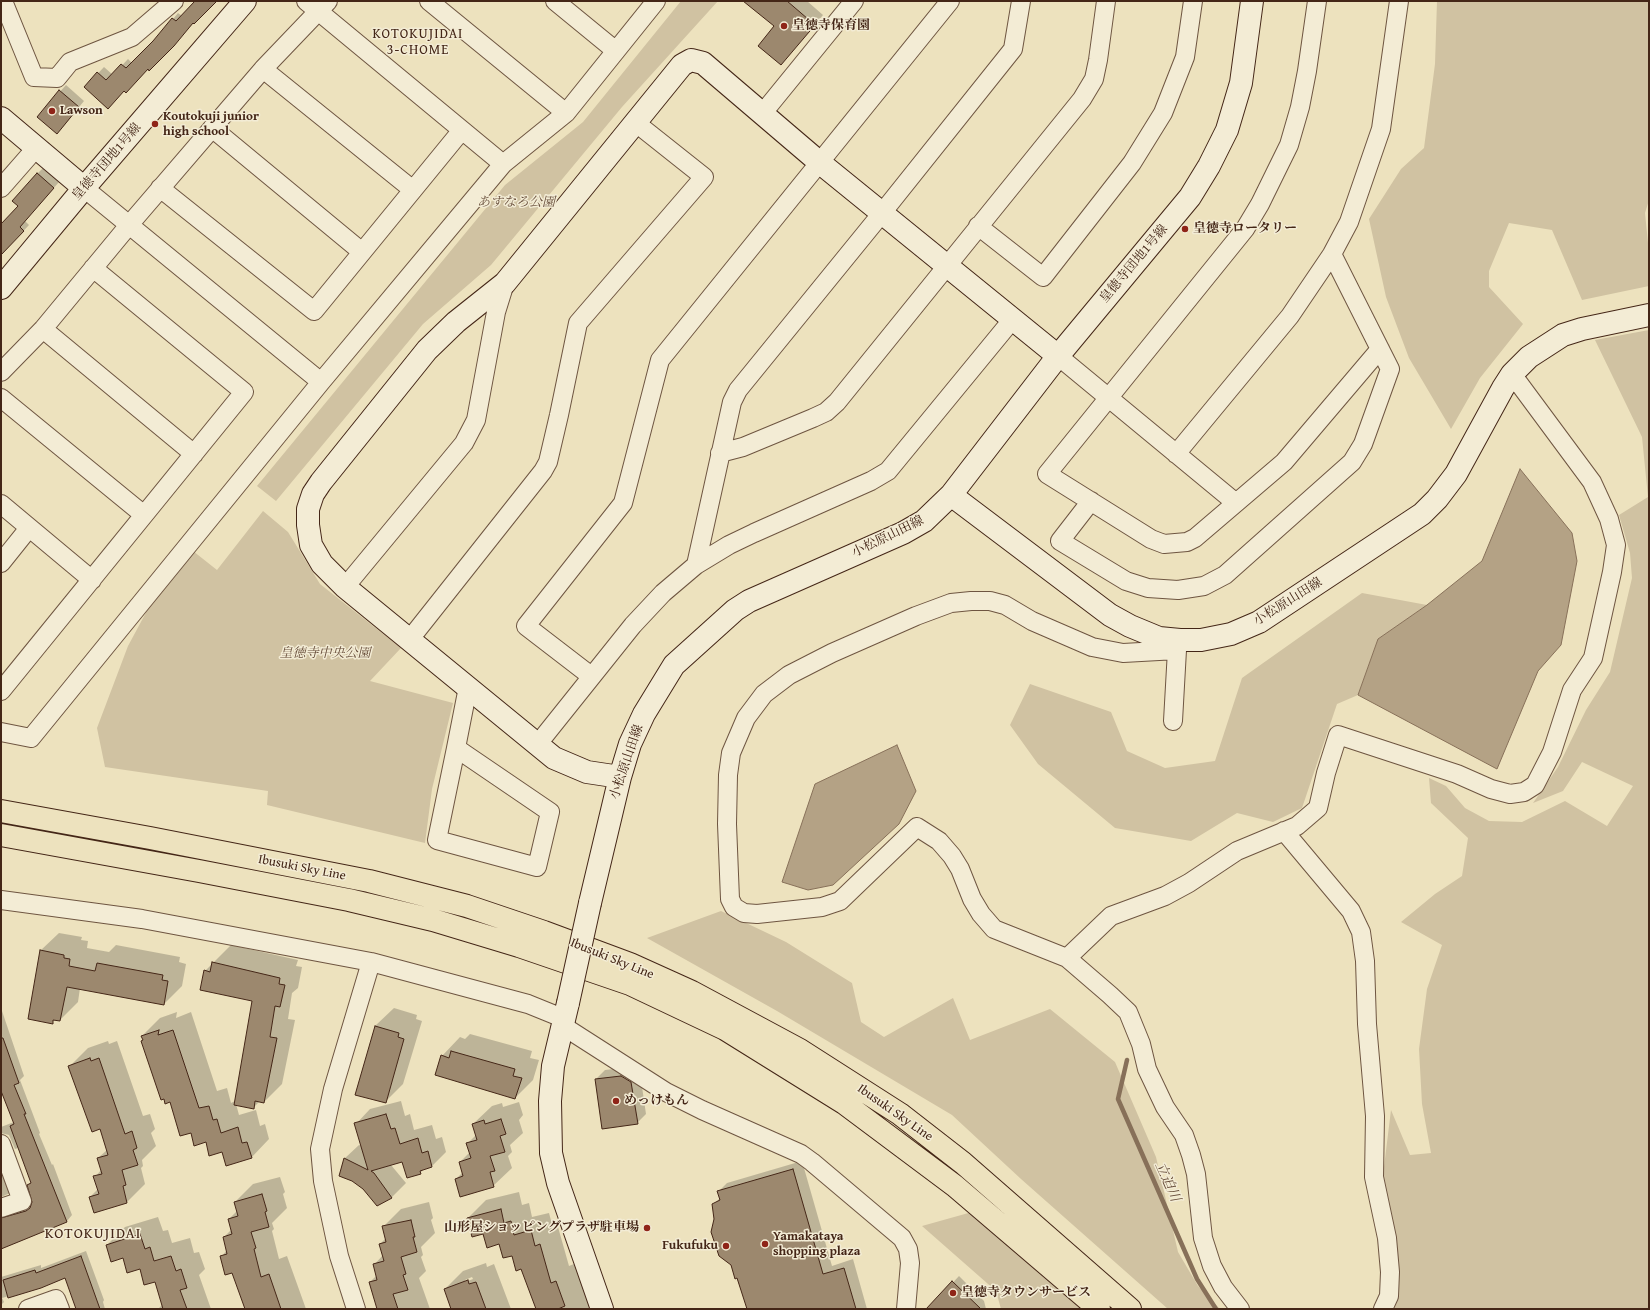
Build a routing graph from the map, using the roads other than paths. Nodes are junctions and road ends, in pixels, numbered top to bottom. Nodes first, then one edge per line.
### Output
1 (3, 1) edge
2 (174, 1) edge
3 (245, 1) edge
4 (429, 1) edge
5 (555, 1) edge
6 (656, 1) edge
7 (854, 1) edge
8 (950, 1) edge
9 (1022, 1) edge
10 (1106, 1) edge
11 (1193, 1) edge
12 (1252, 1) edge
13 (1317, 1) edge
14 (1399, 1) edge
15 (317, 4) edge
16 (616, 51) junction
17 (263, 69) junction
18 (566, 113) junction
19 (762, 114) junction
20 (1, 118) edge
21 (636, 123) junction
22 (212, 128) junction
23 (462, 130) junction
24 (36, 148) junction
25 (818, 162) junction
26 (503, 164) junction
27 (1, 188) edge
28 (84, 188) junction
29 (160, 188) junction
30 (413, 190) junction
31 (882, 213) junction
32 (129, 225) junction
33 (978, 226) junction
34 (362, 252) junction
35 (1332, 254) junction
36 (947, 267) junction
37 (93, 268) junction
38 (505, 283) junction
39 (1, 288) edge
40 (1649, 315) edge
41 (1012, 320) junction
42 (43, 329) junction
43 (1380, 349) junction
44 (1058, 356) junction
45 (1, 372) edge
46 (1512, 374) junction
47 (321, 382) junction
48 (1, 398) edge
49 (1108, 398) junction
50 (720, 453) junction
51 (194, 454) junction
52 (1176, 454) junction
53 (951, 495) junction
54 (1091, 501) junction
55 (1236, 503) junction
56 (1, 504) edge
57 (144, 516) junction
58 (29, 528) junction
59 (1, 563) edge
60 (696, 565) junction
61 (92, 580) junction
62 (345, 587) junction
63 (410, 639) junction
64 (1178, 645) junction
65 (591, 676) junction
66 (468, 687) junction
67 (1, 691) edge
68 (1173, 721) dead end
69 (1, 732) edge
70 (537, 745) junction
71 (456, 748) junction
72 (620, 777) junction
73 (1, 811) edge
74 (1284, 831) junction
75 (1, 835) edge
76 (1, 900) edge
77 (1067, 958) junction
78 (371, 962) junction
79 (566, 1016) junction
80 (1, 1144) edge
81 (1, 1208) edge
82 (28, 1309) edge
83 (60, 1309) edge
84 (356, 1309) edge
85 (602, 1309) edge
86 (906, 1309) edge
87 (1099, 1309) edge
88 (1130, 1309) edge
89 (1240, 1309) edge
90 (1383, 1309) edge

1 - 2 street
3 - 28 street, 皇徳寺団地1号線
4 - 18 street
5 - 16 street
6 - 16 street
7 - 19 street
8 - 25 street
9 - 31 street
10 - 33 street
11 - 33 street
12 - 44 street, 皇徳寺団地1号線
13 - 49 street
14 - 35 street
15 - 17 street
15 - 23 street
16 - 18 street
17 - 22 street
17 - 30 street
18 - 26 street
19 - 21 street
19 - 25 street
20 - 24 street
21 - 38 street
21 - 63 street
22 - 29 street
22 - 34 street
23 - 26 street
23 - 30 street
24 - 27 street
24 - 28 street
25 - 31 street
25 - 65 street
26 - 47 street
28 - 32 street
28 - 39 street, 皇徳寺団地1号線
29 - 32 street
29 - 34 street
30 - 34 street
31 - 36 street
31 - 50 street
32 - 37 street
32 - 47 street
33 - 36 street
35 - 43 street
35 - 52 street
36 - 41 street
36 - 50 street
37 - 42 street
37 - 51 street
38 - 62 street
38 - 62 street
40 - 46 street, 小松原山田線
41 - 44 street
41 - 60 street
42 - 45 street
42 - 51 street
43 - 54 street
43 - 55 street
44 - 49 street
44 - 53 street, 皇徳寺団地1号線
46 - 64 street, 小松原山田線
46 - 74 street
47 - 69 street
48 - 57 street
49 - 52 street
49 - 54 street
50 - 60 street
51 - 57 street
52 - 55 street
53 - 64 street, 小松原山田線
53 - 72 street, 小松原山田線
54 - 55 street
56 - 58 street
57 - 61 street
58 - 59 street
58 - 61 street
60 - 65 street
61 - 67 street
62 - 63 street
63 - 66 street
64 - 68 street
64 - 77 street
65 - 70 street
66 - 70 street
66 - 71 street
70 - 72 street
71 - 71 street
72 - 79 street, 小松原山田線, bridge
73 - 88 main road, Ibusuki Sky Line
74 - 77 street
74 - 90 street
75 - 87 main road, Ibusuki Sky Line
76 - 78 street
77 - 89 street
78 - 79 street
78 - 84 street
79 - 85 street, 小松原山田線
79 - 86 street
80 - 81 street
82 - 83 street

